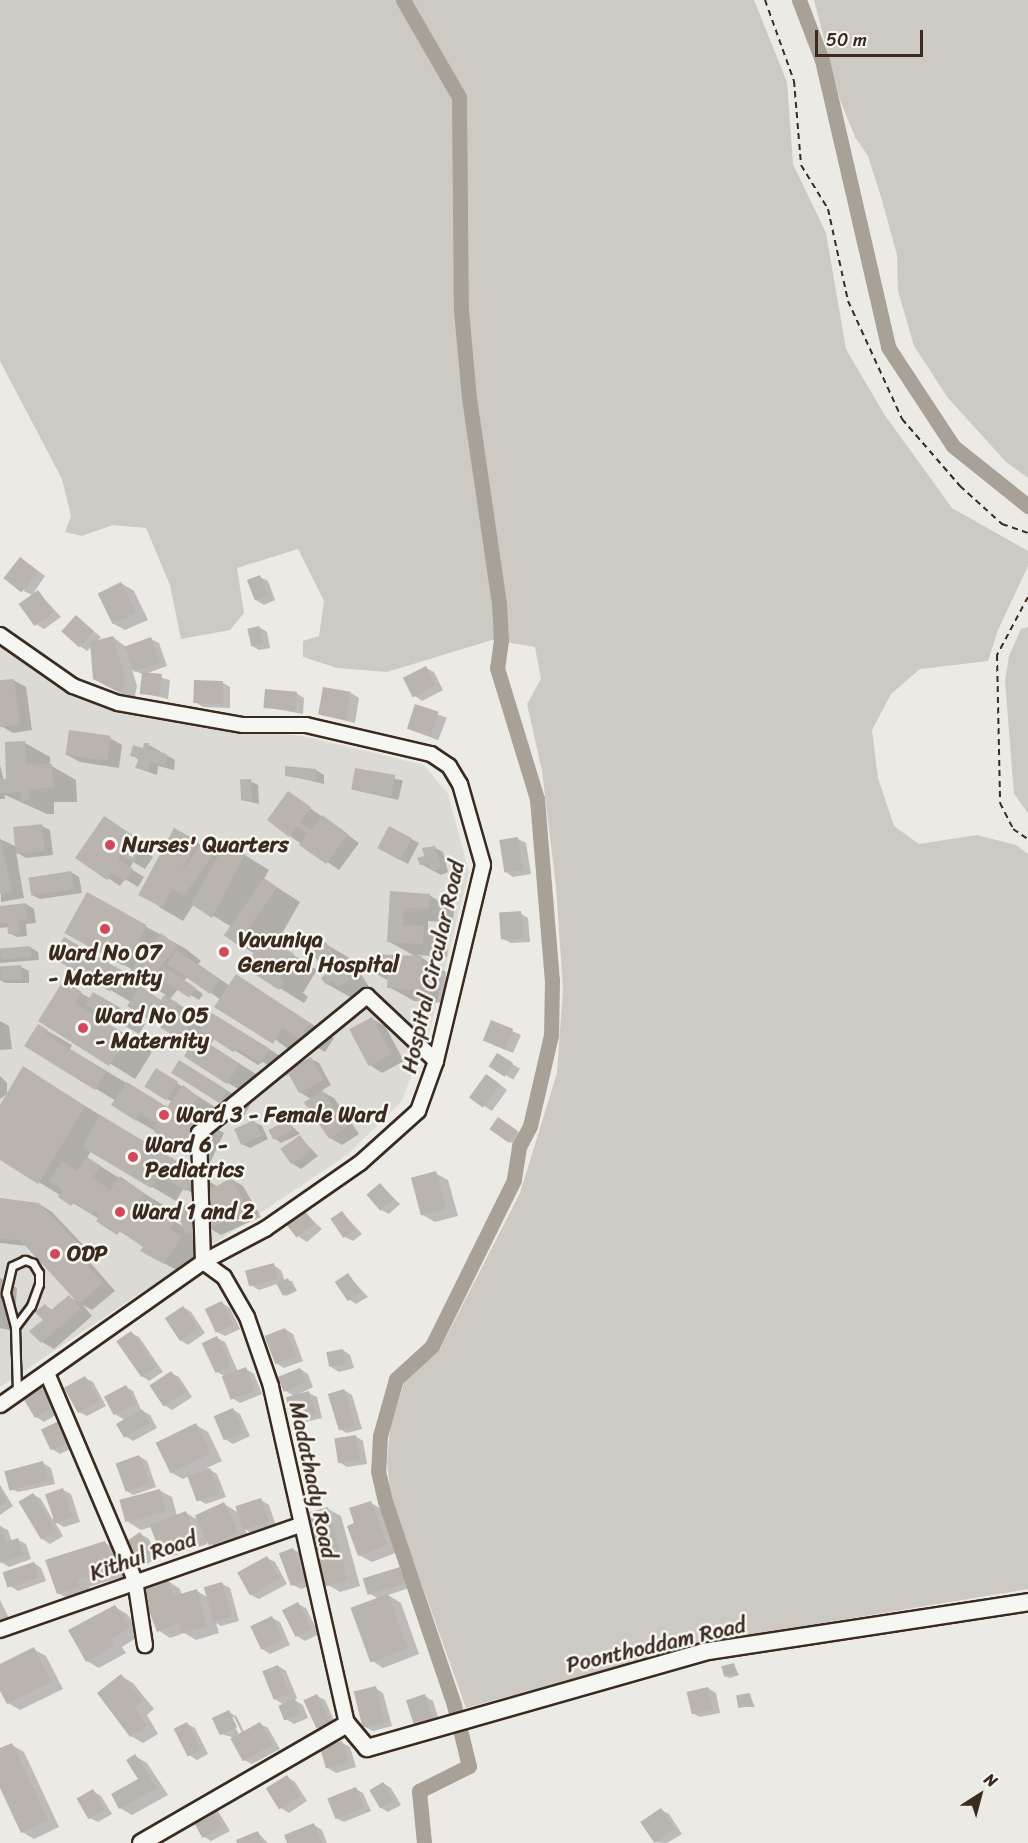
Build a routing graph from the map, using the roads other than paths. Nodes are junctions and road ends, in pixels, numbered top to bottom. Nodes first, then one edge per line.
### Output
1 (0, 635) edge
2 (436, 1061) junction
3 (203, 1262) junction
4 (15, 1328) junction
5 (47, 1373) junction
6 (17, 1392) junction
7 (0, 1405) edge
8 (300, 1525) junction
9 (135, 1580) junction
10 (1028, 1602) edge
11 (0, 1630) edge
12 (145, 1645) dead end
13 (347, 1724) junction
14 (141, 1843) edge

1 - 2 street, Hospital Circular Road
2 - 3 street, Hospital Circular Road
2 - 3 street
3 - 5 street, Hospital Circular Road
3 - 8 street, Madathady Road
4 - 4 lane
4 - 6 lane
5 - 6 street, Hospital Circular Road
5 - 9 street
6 - 7 street, Hospital Circular Road
8 - 9 street, Kithul Road
8 - 13 street, Madathady Road
9 - 11 street, Kithul Road
9 - 12 street
10 - 13 street, Poonthoddam Road
13 - 14 street

